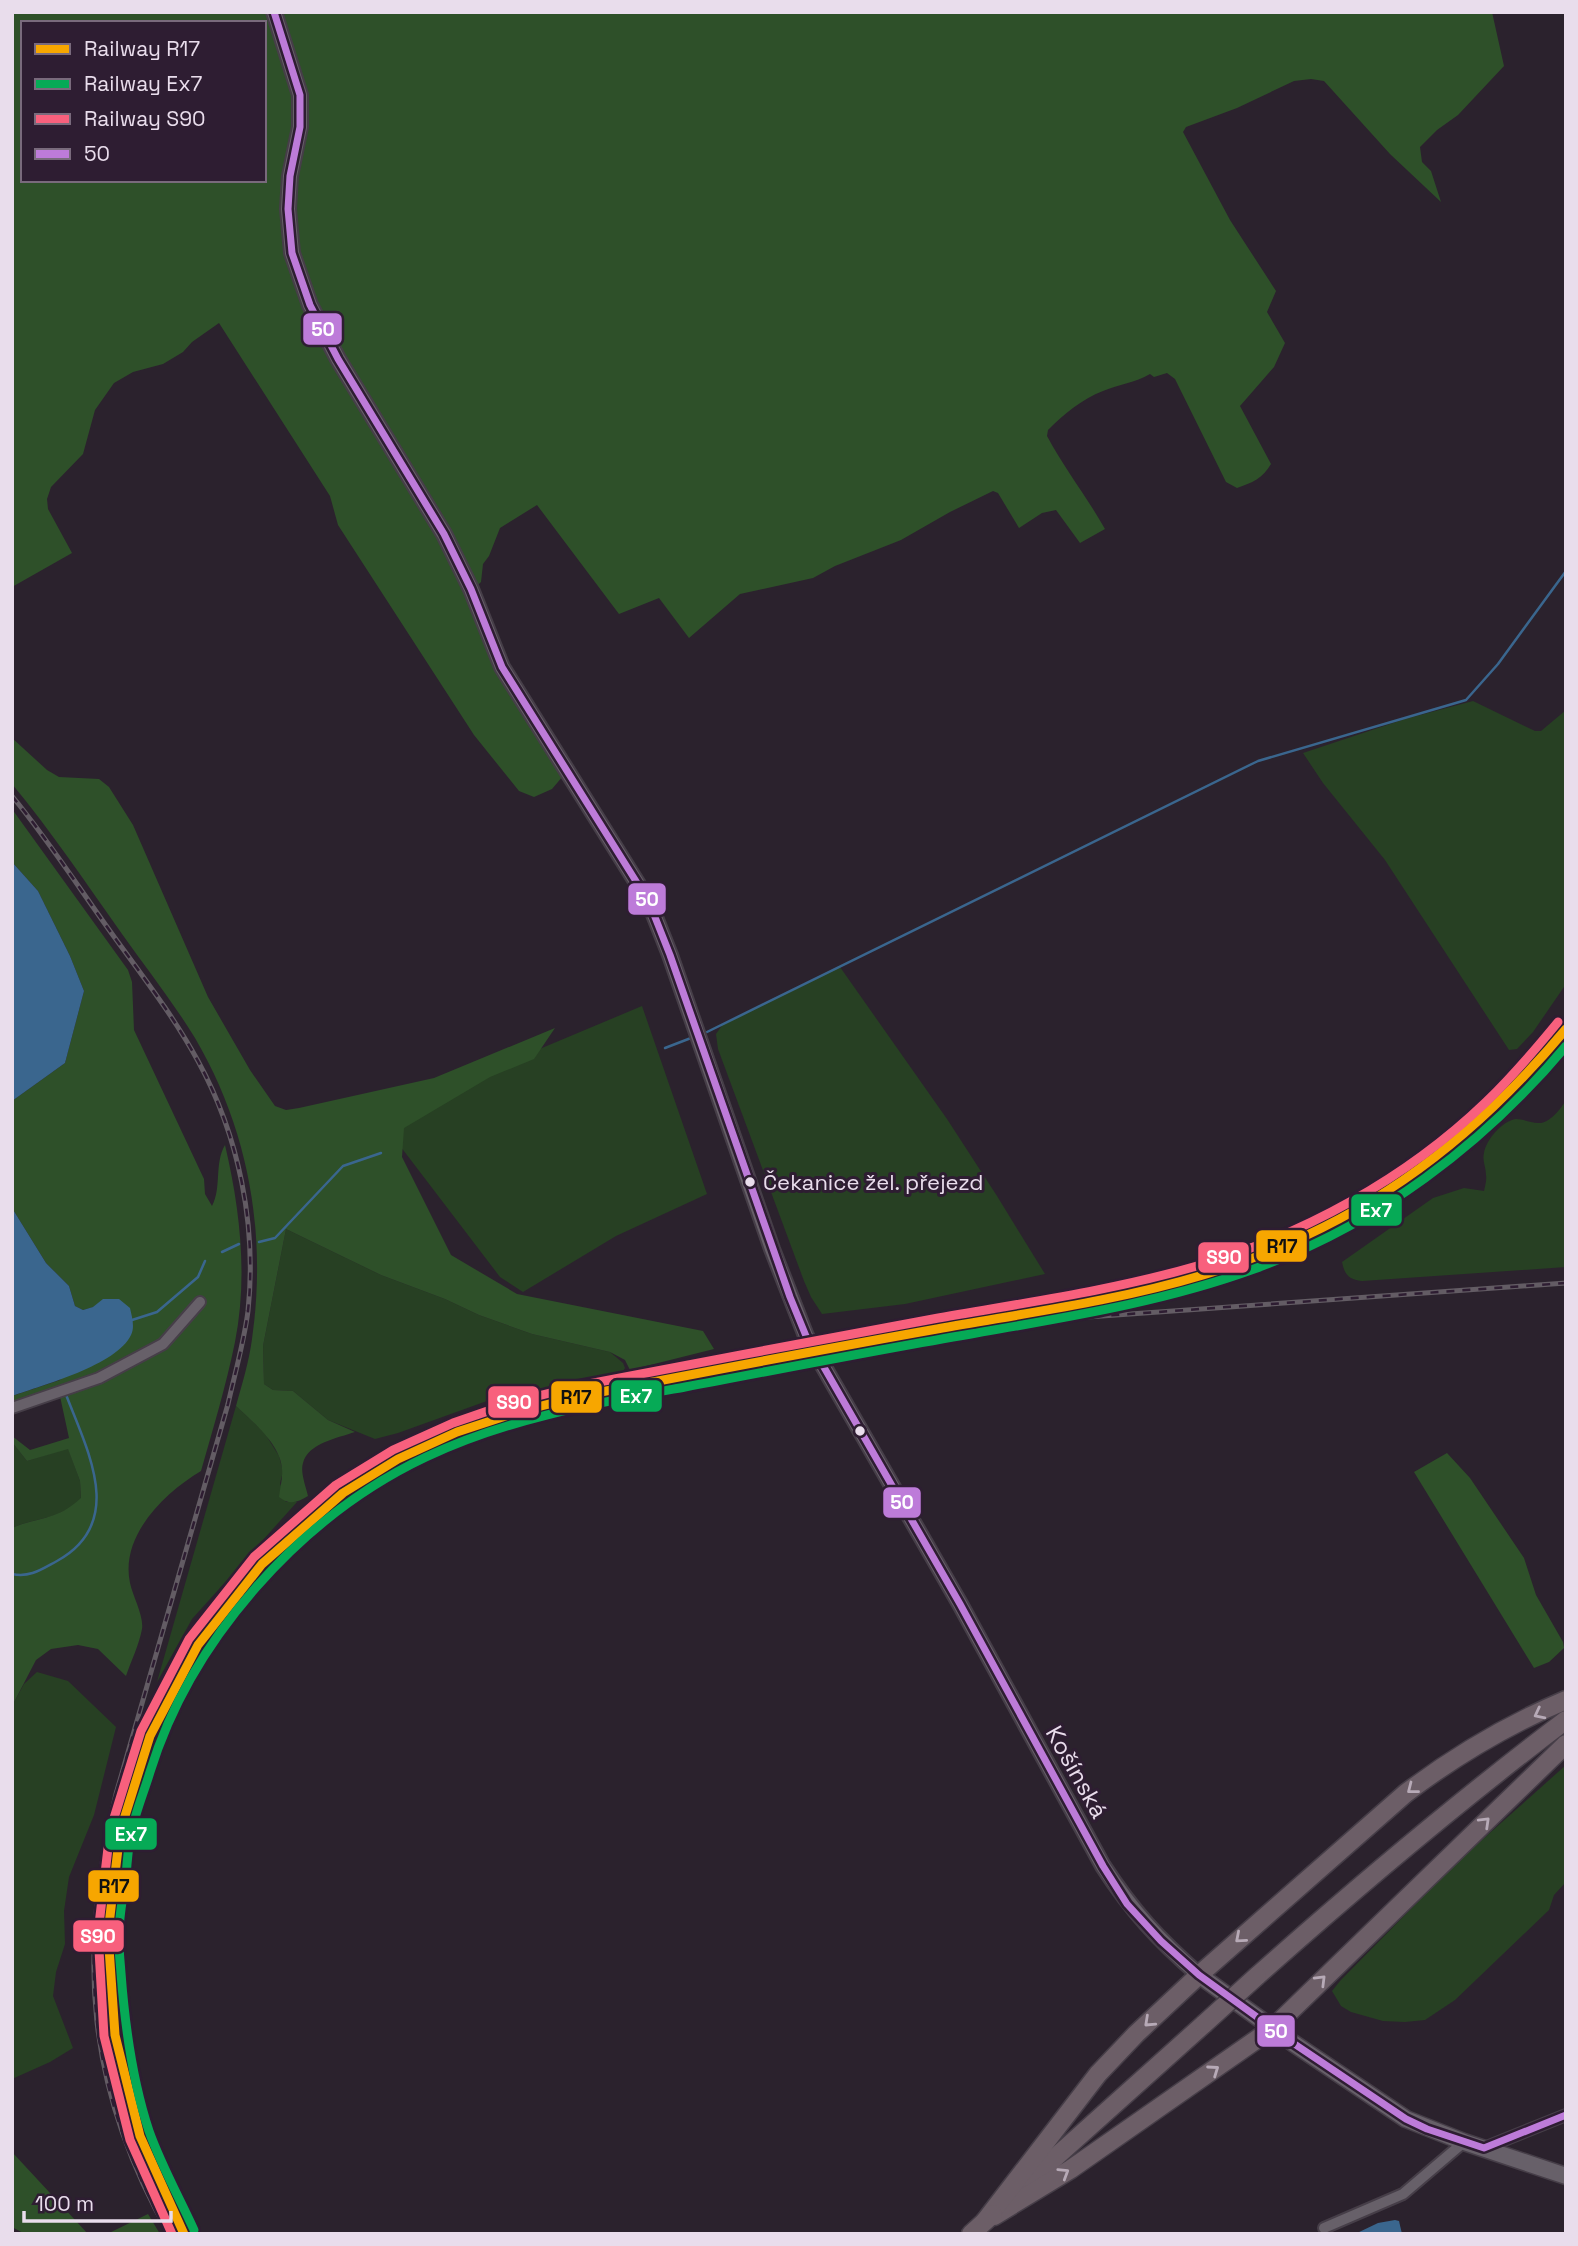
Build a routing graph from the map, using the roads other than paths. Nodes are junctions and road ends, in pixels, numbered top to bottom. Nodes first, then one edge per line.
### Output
1 (274, 12) edge
2 (200, 1302) dead end
3 (12, 1408) edge
4 (1566, 1700) edge
5 (1566, 1720) edge
6 (1566, 1744) edge
7 (1199, 1975) junction
8 (1273, 2028) junction
9 (1566, 2115) edge
10 (1464, 2142) junction
11 (1484, 2148) junction
12 (1566, 2176) edge
13 (985, 2221) junction
14 (1324, 2228) dead end
15 (971, 2234) edge

1 - 7 street, Košínská
2 - 3 street
4 -> 7 main road
5 - 13 main road, bridge
8 -> 6 main road
7 - 8 main road, Košínská
7 -> 13 main road
8 - 10 main road, Košínská
13 -> 8 main road
9 - 11 street
10 - 11 main road, Košínská
10 - 14 street
11 - 12 main road, Košínská
13 - 15 main road

